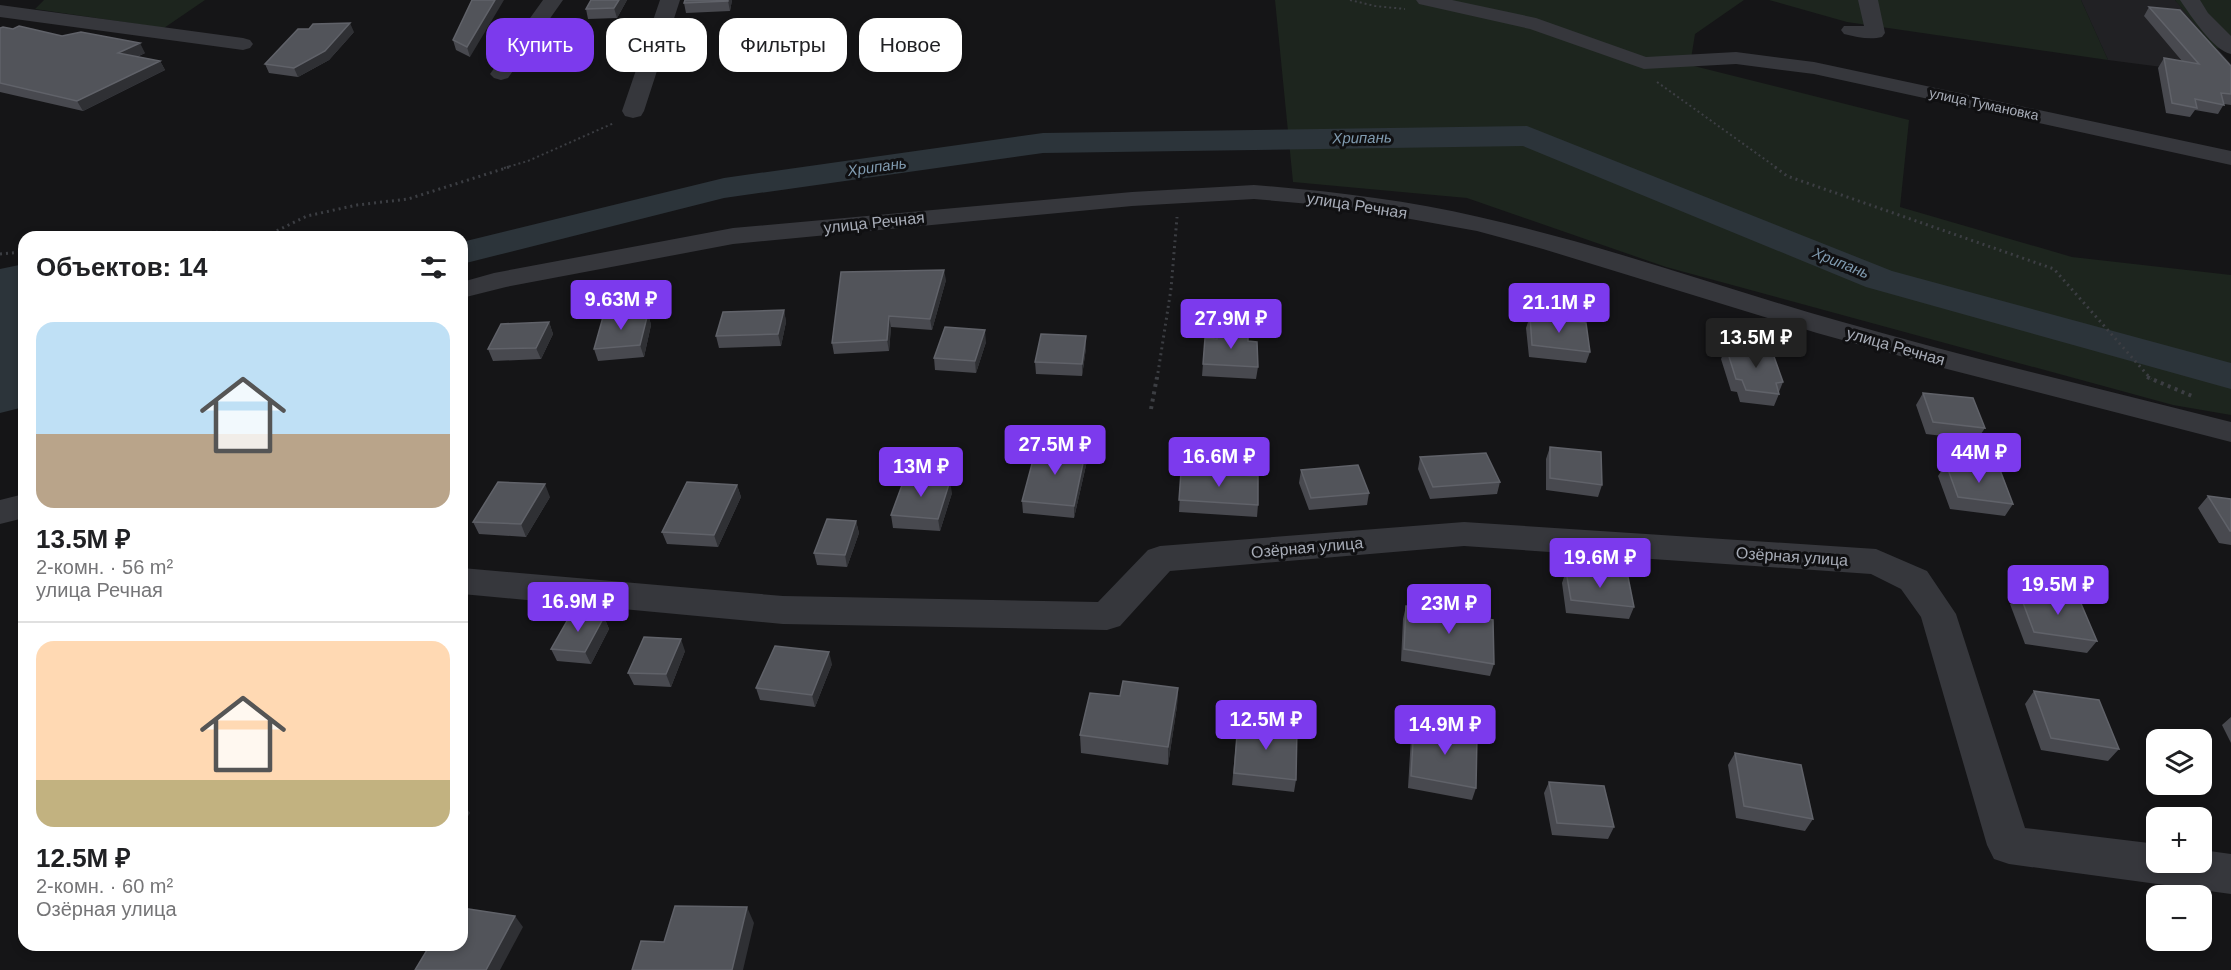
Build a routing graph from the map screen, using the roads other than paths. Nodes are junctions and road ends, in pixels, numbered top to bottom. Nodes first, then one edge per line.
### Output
1 (553, 0) edge
2 (670, 0) edge
3 (1868, 0) edge
4 (2190, 0) edge
5 (1418, 4) edge
6 (0, 11) edge
7 (1851, 30) dead end
8 (243, 44) dead end
9 (2231, 48) edge
10 (501, 74) dead end
11 (633, 111) road end
12 (2231, 158) edge
13 (468, 288) edge
14 (2231, 432) edge
15 (18, 508) edge
16 (0, 512) edge
17 (468, 582) edge
18 (2231, 874) edge

1 - 10 street
2 - 11 street
3 - 7 street
4 - 9 street
5 - 12 street, улица Тумановка
6 - 8 street
13 - 14 street, улица Речная
15 - 16 street
17 - 18 street, Озёрная улица

